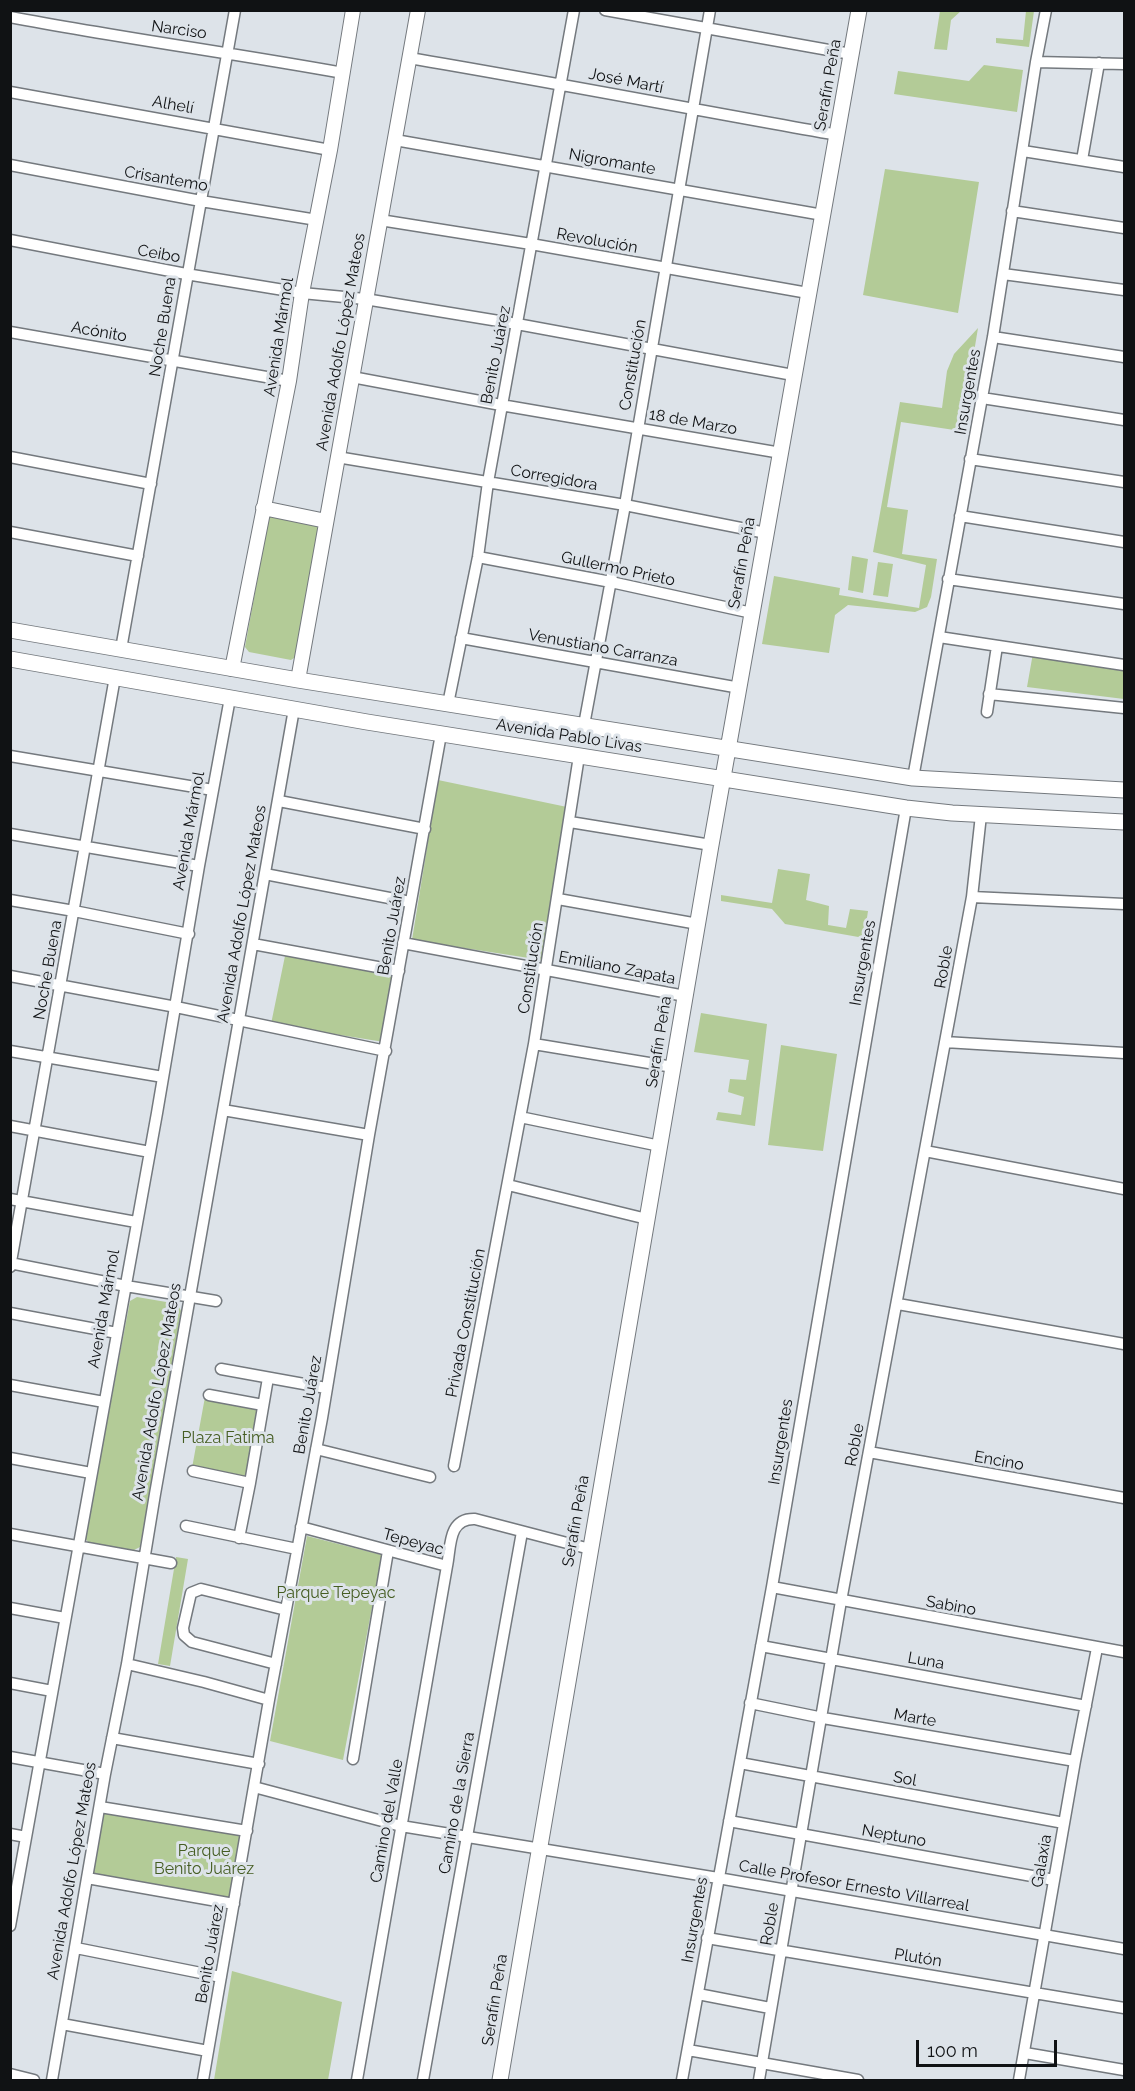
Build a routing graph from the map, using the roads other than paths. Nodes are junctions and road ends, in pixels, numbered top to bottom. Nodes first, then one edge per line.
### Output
1 (235, 10) edge
2 (353, 10) edge
3 (418, 10) edge
4 (574, 10) edge
5 (605, 10) edge
6 (710, 10) edge
7 (859, 10) edge
8 (1046, 10) edge
9 (10, 17) edge
10 (707, 30) junction
11 (228, 52) junction
12 (851, 54) junction
13 (409, 58) junction
14 (1036, 62) junction
15 (1099, 63) junction
16 (1125, 64) edge
17 (343, 73) junction
18 (560, 83) junction
19 (10, 92) edge
20 (693, 110) junction
21 (214, 128) junction
22 (838, 135) junction
23 (395, 140) junction
24 (330, 150) junction
25 (1023, 151) junction
26 (1082, 160) junction
27 (10, 165) edge
28 (545, 165) junction
29 (1125, 167) edge
30 (679, 189) junction
31 (201, 201) junction
32 (1012, 211) junction
33 (824, 215) junction
34 (316, 220) junction
35 (380, 220) junction
36 (1125, 228) edge
37 (10, 240) edge
38 (531, 244) junction
39 (665, 268) junction
40 (186, 274) junction
41 (1003, 274) junction
42 (1125, 290) edge
43 (302, 293) junction
44 (808, 293) junction
45 (365, 299) junction
46 (517, 324) junction
47 (10, 332) edge
48 (993, 337) junction
49 (652, 348) junction
50 (1125, 357) edge
51 (173, 361) junction
52 (793, 375) junction
53 (352, 377) junction
54 (289, 381) junction
55 (982, 398) junction
56 (501, 405) junction
57 (1125, 420) edge
58 (638, 428) junction
59 (780, 453) junction
60 (10, 457) edge
61 (337, 457) junction
62 (970, 459) junction
63 (488, 482) junction
64 (1125, 482) edge
65 (151, 484) junction
66 (626, 505) junction
67 (263, 508) junction
68 (960, 516) junction
69 (326, 521) junction
70 (10, 532) edge
71 (766, 533) junction
72 (1125, 542) edge
73 (138, 556) junction
74 (478, 557) junction
75 (948, 579) junction
76 (610, 582) junction
77 (1125, 604) edge
78 (752, 613) junction
79 (10, 630) edge
80 (939, 637) junction
81 (461, 638) junction
82 (997, 646) junction
83 (122, 649) junction
84 (10, 659) edge
85 (596, 661) junction
86 (1125, 665) edge
87 (232, 669) junction
88 (115, 677) junction
89 (298, 680) junction
90 (740, 688) junction
91 (989, 694) junction
92 (230, 698) junction
93 (448, 704) junction
94 (1125, 708) edge
95 (294, 709) junction
96 (987, 712) dead end
97 (584, 725) junction
98 (441, 734) junction
99 (728, 750) junction
100 (10, 756) edge
101 (579, 756) junction
102 (99, 770) junction
103 (913, 778) junction
104 (723, 779) junction
105 (213, 790) junction
106 (1125, 790) edge
107 (279, 801) junction
108 (906, 808) junction
109 (981, 815) junction
110 (570, 822) junction
111 (1125, 822) edge
112 (425, 829) junction
113 (10, 834) edge
114 (711, 845) junction
115 (85, 846) junction
116 (199, 866) junction
117 (265, 874) junction
118 (972, 897) junction
119 (558, 899) junction
120 (10, 900) edge
121 (410, 902) junction
122 (1125, 904) edge
123 (74, 911) junction
124 (698, 924) junction
125 (189, 934) junction
126 (403, 943) junction
127 (253, 944) junction
128 (399, 970) junction
129 (545, 970) junction
130 (10, 976) edge
131 (60, 985) junction
132 (685, 996) junction
133 (176, 1007) junction
134 (240, 1020) junction
135 (945, 1042) junction
136 (534, 1044) junction
137 (10, 1051) edge
138 (386, 1051) junction
139 (1125, 1053) edge
140 (48, 1058) junction
141 (674, 1067) junction
142 (163, 1077) junction
143 (223, 1110) junction
144 (520, 1117) junction
145 (10, 1126) edge
146 (35, 1131) junction
147 (369, 1136) junction
148 (660, 1146) junction
149 (926, 1151) junction
150 (150, 1152) junction
151 (508, 1185) junction
152 (1125, 1188) edge
153 (10, 1199) edge
154 (22, 1201) junction
155 (647, 1219) junction
156 (136, 1222) junction
157 (11, 1265) edge
158 (126, 1286) junction
159 (190, 1297) junction
160 (216, 1301) dead end
161 (898, 1304) junction
162 (10, 1313) edge
163 (117, 1333) junction
164 (1125, 1344) edge
165 (221, 1369) dead end
166 (268, 1378) junction
167 (10, 1384) edge
168 (326, 1388) junction
169 (209, 1395) dead end
170 (104, 1402) junction
171 (263, 1405) junction
172 (316, 1449) junction
173 (869, 1452) junction
174 (10, 1458) edge
175 (454, 1466) dead end
176 (193, 1471) dead end
177 (91, 1473) junction
178 (430, 1477) dead end
179 (250, 1483) junction
180 (1125, 1498) edge
181 (186, 1526) dead end
182 (301, 1527) junction
183 (522, 1532) junction
184 (10, 1534) edge
185 (239, 1538) junction
186 (78, 1547) junction
187 (297, 1549) junction
188 (590, 1549) junction
189 (388, 1551) junction
190 (144, 1558) junction
191 (171, 1563) dead end
192 (447, 1566) junction
193 (772, 1587) junction
194 (841, 1601) junction
195 (10, 1608) edge
196 (286, 1610) junction
197 (65, 1618) junction
198 (761, 1647) junction
199 (1097, 1648) junction
200 (1125, 1652) edge
201 (831, 1659) junction
202 (127, 1664) junction
203 (276, 1664) junction
204 (10, 1683) edge
205 (52, 1691) junction
206 (269, 1700) junction
207 (750, 1703) junction
208 (1086, 1706) junction
209 (823, 1718) junction
210 (112, 1738) junction
211 (10, 1757) edge
212 (353, 1759) dead end
213 (1075, 1761) junction
214 (41, 1762) junction
215 (740, 1763) junction
216 (259, 1764) junction
217 (105, 1774) junction
218 (813, 1778) junction
219 (254, 1787) junction
220 (100, 1807) junction
221 (729, 1821) junction
222 (1064, 1822) junction
223 (401, 1826) junction
224 (247, 1831) junction
225 (10, 1834) edge
226 (802, 1835) junction
227 (26, 1837) junction
228 (466, 1837) junction
229 (538, 1849) junction
230 (87, 1878) junction
231 (718, 1878) junction
232 (1054, 1880) junction
233 (791, 1890) junction
234 (234, 1904) junction
235 (12, 1908) edge
236 (10, 1926) edge
237 (1044, 1934) junction
238 (707, 1938) junction
239 (76, 1948) junction
240 (1125, 1949) edge
241 (781, 1951) junction
242 (221, 1977) junction
243 (1033, 1992) junction
244 (698, 1994) junction
245 (770, 2008) junction
246 (1125, 2008) edge
247 (62, 2024) junction
248 (688, 2050) junction
249 (208, 2051) junction
250 (1025, 2053) junction
251 (763, 2063) junction
252 (1125, 2070) edge
253 (10, 2074) edge
254 (34, 2080) edge
255 (52, 2080) edge
256 (203, 2080) edge
257 (357, 2080) edge
258 (423, 2080) edge
259 (500, 2080) edge
260 (682, 2080) edge
261 (759, 2080) edge
262 (858, 2080) edge
263 (1019, 2080) edge

1 - 11 street, Noche Buena
2 - 17 street, Avenida Mármol
3 - 13 street, Avenida Adolfo López Mateos
4 - 18 street, Benito Juárez
5 - 10 street
6 - 10 street, Constitución
7 - 12 main road, Serafín Peña
8 - 14 street, Insurgentes
9 - 11 street, Narciso
10 - 12 street
10 - 20 street, Constitución
11 - 17 street, Narciso
11 - 21 street, Noche Buena
12 - 22 main road, Serafín Peña
13 - 18 street, José Martí
13 - 23 street, Avenida Adolfo López Mateos
14 - 15 street
14 - 25 street, Insurgentes
15 - 16 street
15 - 26 street
17 - 24 street, Avenida Mármol
18 - 20 street, José Martí
18 - 28 street, Benito Juárez
19 - 21 street, Alhelí
20 - 22 street, José Martí
20 - 30 street, Constitución
21 - 24 street, Alhelí
21 - 31 street, Noche Buena
22 - 33 main road, Serafín Peña
23 - 28 street, Nigromante
23 - 35 street, Avenida Adolfo López Mateos
24 - 34 street, Avenida Mármol
25 - 26 street
25 - 32 street, Insurgentes
26 - 29 street
27 - 31 street, Crisantemo
28 - 30 street, Nigromante
28 - 38 street, Benito Juárez
30 - 33 street, Nigromante
30 - 39 street, Constitución
31 - 34 street, Crisantemo
31 - 40 street, Noche Buena
32 - 36 street
32 - 41 street, Insurgentes
33 - 44 main road, Serafín Peña
34 - 43 street, Avenida Mármol
35 - 38 street, Revolución
35 - 45 street, Avenida Adolfo López Mateos
37 - 40 street, Ceibo
38 - 39 street, Revolución
38 - 46 street, Benito Juárez
39 - 44 street, Revolución
39 - 49 street, Constitución
40 - 43 street, Ceibo
40 - 51 street, Noche Buena
41 - 42 street
41 - 48 street, Insurgentes
43 - 45 street, Ceibo
43 - 54 street, Avenida Mármol
44 - 52 main road, Serafín Peña
45 - 46 street, Ceibo
45 - 53 street, Avenida Adolfo López Mateos
46 - 49 street, Ceibo
46 - 56 street, Benito Juárez
47 - 51 street, Acónito
48 - 50 street
48 - 55 street, Insurgentes
49 - 52 street, Ceibo
49 - 58 street, Constitución
51 - 54 street, Acónito
51 - 65 street, Noche Buena
52 - 59 main road, Serafín Peña
53 - 56 street, 18 de Marzo
53 - 61 street, Avenida Adolfo López Mateos
54 - 67 street, Avenida Mármol
55 - 57 street
55 - 62 street, Insurgentes
56 - 58 street, 18 de Marzo
56 - 63 street, Benito Juárez
58 - 59 street, 18 de Marzo
58 - 66 street, Constitución
59 - 71 main road, Serafín Peña
60 - 65 street
61 - 63 street, Corregidora
61 - 69 street, Avenida Adolfo López Mateos
62 - 64 street
62 - 68 street, Insurgentes
63 - 66 street, Corregidora
63 - 74 street, Benito Juárez
65 - 73 street, Noche Buena
66 - 71 street, Corregidora
66 - 76 street, Constitución
67 - 69 street
67 - 87 street, Avenida Mármol
68 - 72 street
68 - 75 street, Insurgentes
69 - 89 street, Avenida Adolfo López Mateos
70 - 73 street
71 - 78 main road, Serafín Peña
73 - 83 street, Noche Buena
74 - 76 street, Gullermo Prieto
74 - 81 street, Benito Juárez
75 - 77 street
75 - 80 street, Insurgentes
76 - 78 street, Gullermo Prieto
76 - 85 street, Constitución
78 - 90 main road, Serafín Peña
79 - 83 main road, Avenida Pablo Livas
80 - 82 street
80 - 103 street, Insurgentes
81 - 85 street, Venustiano Carranza
81 - 93 street, Benito Juárez
82 - 86 street
82 - 91 street
83 - 87 main road, Avenida Pablo Livas
84 - 88 main road, Avenida Pablo Livas
85 - 90 street, Venustiano Carranza
85 - 97 street, Constitución
87 - 89 main road, Avenida Pablo Livas
88 - 92 main road, Avenida Pablo Livas
88 - 102 street, Noche Buena
89 - 93 main road, Avenida Pablo Livas
90 - 99 main road, Serafín Peña
91 - 94 street
91 - 96 street
92 - 95 main road, Avenida Pablo Livas
92 - 105 street, Avenida Mármol
93 - 97 main road, Avenida Pablo Livas
95 - 98 main road, Avenida Pablo Livas
95 - 107 street, Avenida Adolfo López Mateos
97 - 99 main road, Avenida Pablo Livas
98 - 101 main road, Avenida Pablo Livas
98 - 112 street, Benito Juárez
99 - 103 main road, Avenida Pablo Livas
99 - 104 main road, Serafín Peña
100 - 102 street
101 - 104 main road, Avenida Pablo Livas
101 - 110 street, Constitución
102 - 105 street
102 - 115 street, Noche Buena
103 - 106 main road, Avenida Pablo Livas
104 - 108 main road, Avenida Pablo Livas
104 - 114 main road, Serafín Peña
105 - 116 street, Avenida Mármol
107 - 112 street
107 - 117 street, Avenida Adolfo López Mateos
108 - 109 main road, Avenida Pablo Livas
108 - 193 street, Insurgentes
109 - 111 main road, Avenida Pablo Livas
109 - 118 street, Roble
110 - 114 street
110 - 119 street, Constitución
112 - 121 street, Benito Juárez
113 - 115 street
114 - 124 main road, Serafín Peña
115 - 116 street
115 - 123 street, Noche Buena
116 - 125 street, Avenida Mármol
117 - 121 street
117 - 127 street, Avenida Adolfo López Mateos
118 - 122 street
118 - 135 street, Roble
119 - 124 street
119 - 129 street, Constitución
120 - 123 street
121 - 126 street, Benito Juárez
123 - 125 street
123 - 131 street, Noche Buena
124 - 132 main road, Serafín Peña
125 - 133 street, Avenida Mármol
126 - 128 street, Benito Juárez
126 - 129 street, Emiliano Zapata
127 - 128 street
127 - 134 street, Avenida Adolfo López Mateos
128 - 138 street, Benito Juárez
129 - 132 street, Emiliano Zapata
129 - 136 street, Constitución
130 - 131 street
131 - 133 street
131 - 140 street, Noche Buena
132 - 141 main road, Serafín Peña
133 - 134 street
133 - 142 street, Avenida Mármol
134 - 138 street
134 - 143 street, Avenida Adolfo López Mateos
135 - 139 street
135 - 149 street, Roble
136 - 141 street
136 - 144 street, Constitución
137 - 140 street
138 - 147 street, Benito Juárez
140 - 142 street
140 - 146 street, Noche Buena
141 - 148 main road, Serafín Peña
142 - 150 street, Avenida Mármol
143 - 147 street
143 - 159 street, Avenida Adolfo López Mateos
144 - 148 street
144 - 151 street, Constitución
145 - 146 street
146 - 150 street
146 - 154 street, Noche Buena
147 - 168 street, Benito Juárez
148 - 155 main road, Serafín Peña
149 - 152 street
149 - 161 street, Roble
150 - 156 street, Avenida Mármol
151 - 155 street
151 - 175 street, Privada Constitución
153 - 154 street
154 - 156 street
154 - 157 street, Noche Buena
155 - 188 main road, Serafín Peña
156 - 158 street, Avenida Mármol
157 - 158 street
158 - 159 street
158 - 163 street, Avenida Mármol
159 - 160 street
159 - 190 street, Avenida Adolfo López Mateos
161 - 164 street
161 - 173 street, Roble
162 - 163 street
163 - 170 street, Avenida Mármol
165 - 166 street
166 - 168 street
166 - 171 street
167 - 170 street
168 - 172 street, Benito Juárez
169 - 171 street
170 - 177 street, Avenida Mármol
171 - 179 street
172 - 178 street
172 - 182 street, Benito Juárez
173 - 180 street, Encino
173 - 194 street, Roble
174 - 177 street
176 - 179 street
177 - 186 street, Avenida Mármol
179 - 185 street
181 - 185 street
182 - 187 street, Benito Juárez
182 - 189 street, Tepeyac
183 - 188 street, Tepeyac
183 - 192 street, Tepeyac
183 - 228 street, Camino de la Sierra
184 - 186 street
185 - 187 street
186 - 190 street
186 - 197 street, Avenida Mármol
187 - 196 street, Benito Juárez
188 - 229 main road, Serafín Peña
189 - 192 street, Tepeyac
189 - 212 street
190 - 191 street
190 - 202 street, Avenida Adolfo López Mateos
192 - 223 street, Camino del Valle
193 - 194 street, Sabino
193 - 198 street, Insurgentes
194 - 199 street, Sabino
194 - 201 street, Roble
195 - 197 street
196 - 203 street, Benito Juárez
196 - 203 street
197 - 205 street, Avenida Mármol
198 - 201 street, Luna
198 - 207 street, Insurgentes
199 - 200 street, Sabino
199 - 208 street, Galaxia
201 - 208 street, Luna
201 - 209 street, Roble
202 - 206 street
202 - 210 street, Avenida Adolfo López Mateos
203 - 206 street, Benito Juárez
204 - 205 street
205 - 214 street, Avenida Mármol
206 - 216 street, Benito Juárez
207 - 209 street, Marte
207 - 215 street, Insurgentes
208 - 213 street, Galaxia
209 - 213 street, Marte
209 - 218 street, Roble
210 - 216 street
210 - 217 street, Avenida Adolfo López Mateos
211 - 214 street
213 - 222 street, Galaxia
214 - 217 street
214 - 227 street, Avenida Mármol
215 - 218 street, Sol
215 - 221 street, Insurgentes
216 - 219 street, Benito Juárez
217 - 220 street, Avenida Adolfo López Mateos
218 - 222 street, Sol
218 - 226 street, Roble
219 - 223 street, Calle Profesor Ernesto Villarreal
219 - 224 street, Benito Juárez
220 - 224 street
220 - 230 street, Avenida Adolfo López Mateos
221 - 226 street, Neptuno
221 - 231 street, Insurgentes
222 - 232 street, Galaxia
223 - 228 street, Calle Profesor Ernesto Villarreal
223 - 257 street, Camino del Valle
224 - 234 street, Benito Juárez
225 - 227 street
226 - 232 street, Neptuno
226 - 233 street, Roble
227 - 235 street, Avenida Mármol
228 - 229 street, Calle Profesor Ernesto Villarreal
228 - 258 street, Camino de la Sierra
229 - 231 street, Calle Profesor Ernesto Villarreal
229 - 259 main road, Serafín Peña
230 - 234 street
230 - 239 street, Avenida Adolfo López Mateos
231 - 233 street, Calle Profesor Ernesto Villarreal
231 - 238 street, Insurgentes
232 - 237 street, Galaxia
233 - 237 street, Calle Profesor Ernesto Villarreal
233 - 241 street, Roble
234 - 242 street, Benito Juárez
235 - 236 street, Avenida Mármol
237 - 240 street, Calle Profesor Ernesto Villarreal
237 - 243 street, Galaxia
238 - 241 street, Plutón
238 - 244 street, Insurgentes
239 - 242 street
239 - 247 street, Avenida Adolfo López Mateos
241 - 243 street, Plutón
241 - 245 street, Roble
242 - 249 street, Benito Juárez
243 - 246 street, Plutón
243 - 250 street, Galaxia
244 - 245 street
244 - 248 street, Insurgentes
245 - 251 street, Roble
247 - 249 street
247 - 255 street, Avenida Adolfo López Mateos
248 - 251 street
248 - 260 street, Insurgentes
249 - 256 street, Benito Juárez
250 - 252 street
250 - 263 street, Galaxia
251 - 261 street, Roble
251 - 262 street
253 - 254 street

